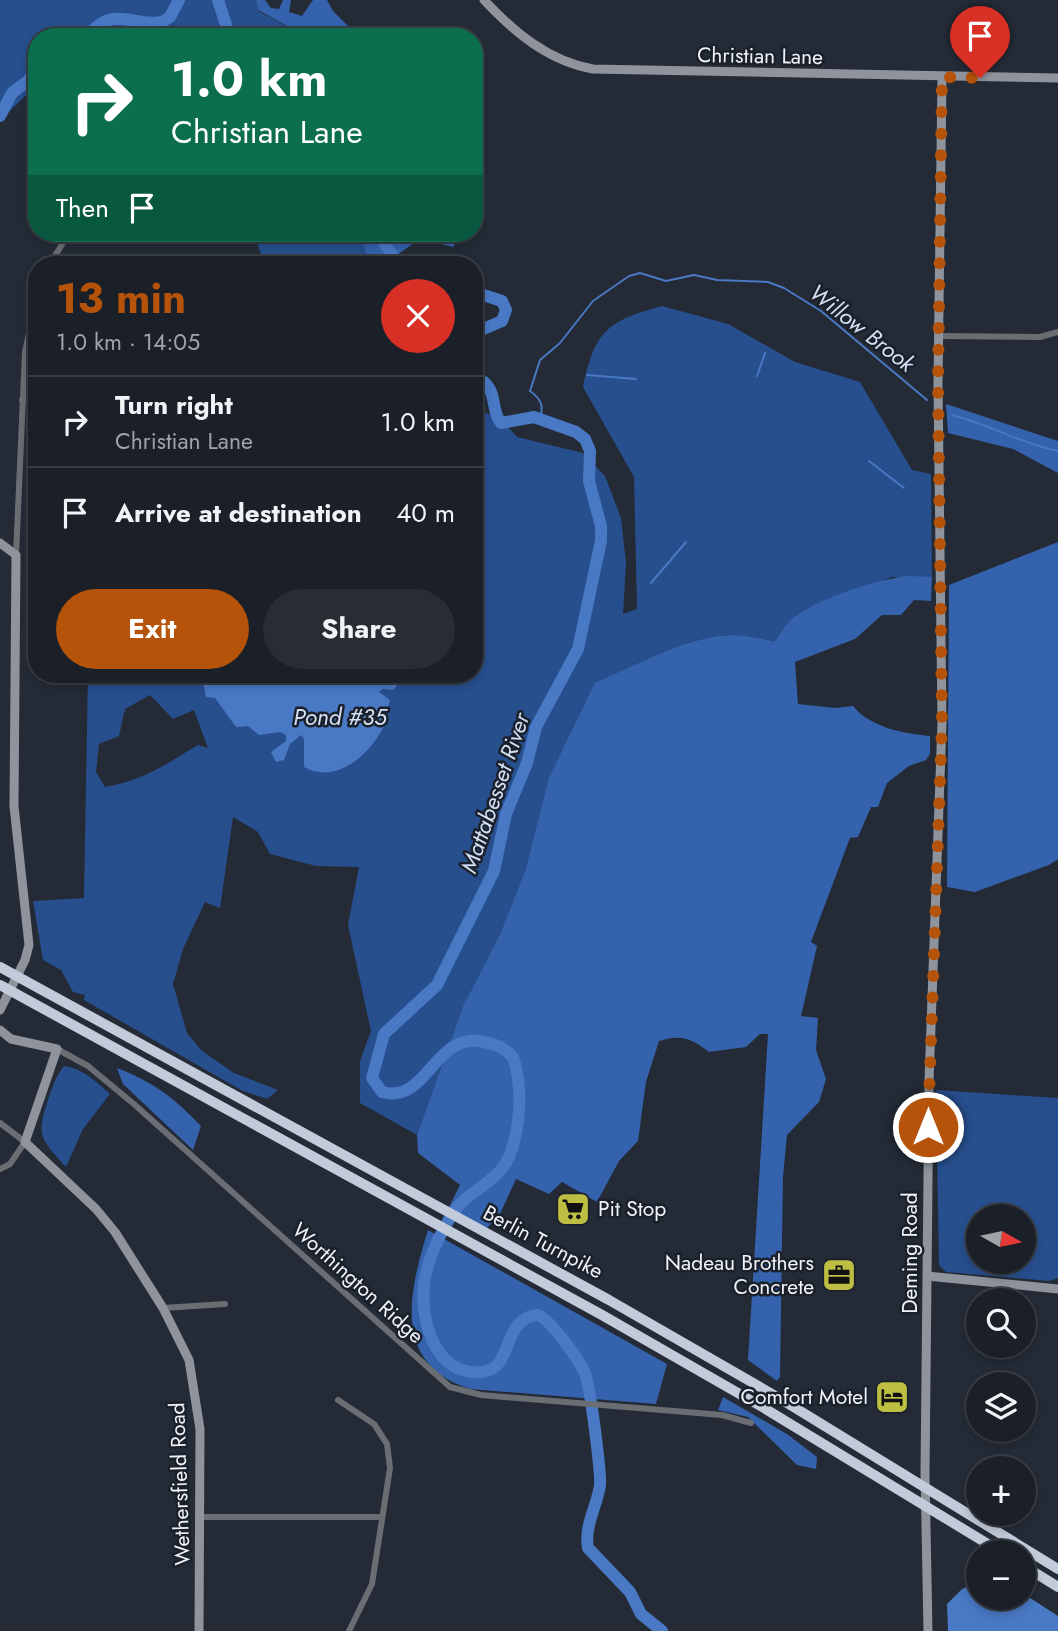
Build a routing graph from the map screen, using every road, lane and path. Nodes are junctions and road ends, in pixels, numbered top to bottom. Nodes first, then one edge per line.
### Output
1 (484, 0) edge
2 (942, 77) junction
3 (1058, 78) edge
4 (1058, 332) edge
5 (939, 336) junction
6 (28, 338) edge
7 (22, 400) junction
8 (28, 400) edge
9 (0, 543) edge
10 (16, 555) junction
11 (0, 967) edge
12 (18, 976) junction
13 (5, 988) edge
14 (0, 1010) edge
15 (0, 1030) edge
16 (57, 1049) junction
17 (0, 1123) edge
18 (25, 1142) junction
19 (0, 1169) edge
20 (927, 1276) junction
21 (1058, 1289) edge
22 (225, 1304) dead end
23 (163, 1308) junction
24 (338, 1400) dead end
25 (751, 1423) dead end
26 (925, 1486) junction
27 (926, 1505) junction
28 (201, 1517) junction
29 (381, 1517) junction
30 (982, 1540) edge
31 (1058, 1569) edge
32 (1036, 1573) edge
33 (1058, 1587) edge
34 (199, 1631) edge
35 (349, 1631) edge
36 (928, 1631) edge

1 - 2 street, Christian Lane
2 - 3 street, Christian Lane
2 - 5 street, Deming Road
4 - 5 street
5 - 20 street, Deming Road
6 - 7 street
7 - 8 street
7 - 10 street
9 - 10 street
10 - 12 street
11 - 12 highway, Berlin Turnpike
12 - 13 street
12 - 26 highway, Berlin Turnpike
13 - 14 street
13 - 27 highway, Berlin Turnpike
15 - 16 street, Worthington Ridge
16 - 18 street
16 - 25 street, Worthington Ridge
17 - 18 street
18 - 19 street
18 - 23 street, Wethersfield Road
20 - 21 street
20 - 26 street, Deming Road
22 - 23 street
23 - 28 street, Wethersfield Road
24 - 29 street
26 - 27 street, Deming Road
26 - 31 highway, Berlin Turnpike
27 - 30 highway, Berlin Turnpike
27 - 36 street, Deming Road
28 - 29 street
28 - 34 street, Wethersfield Road
29 - 35 street
32 - 33 highway

